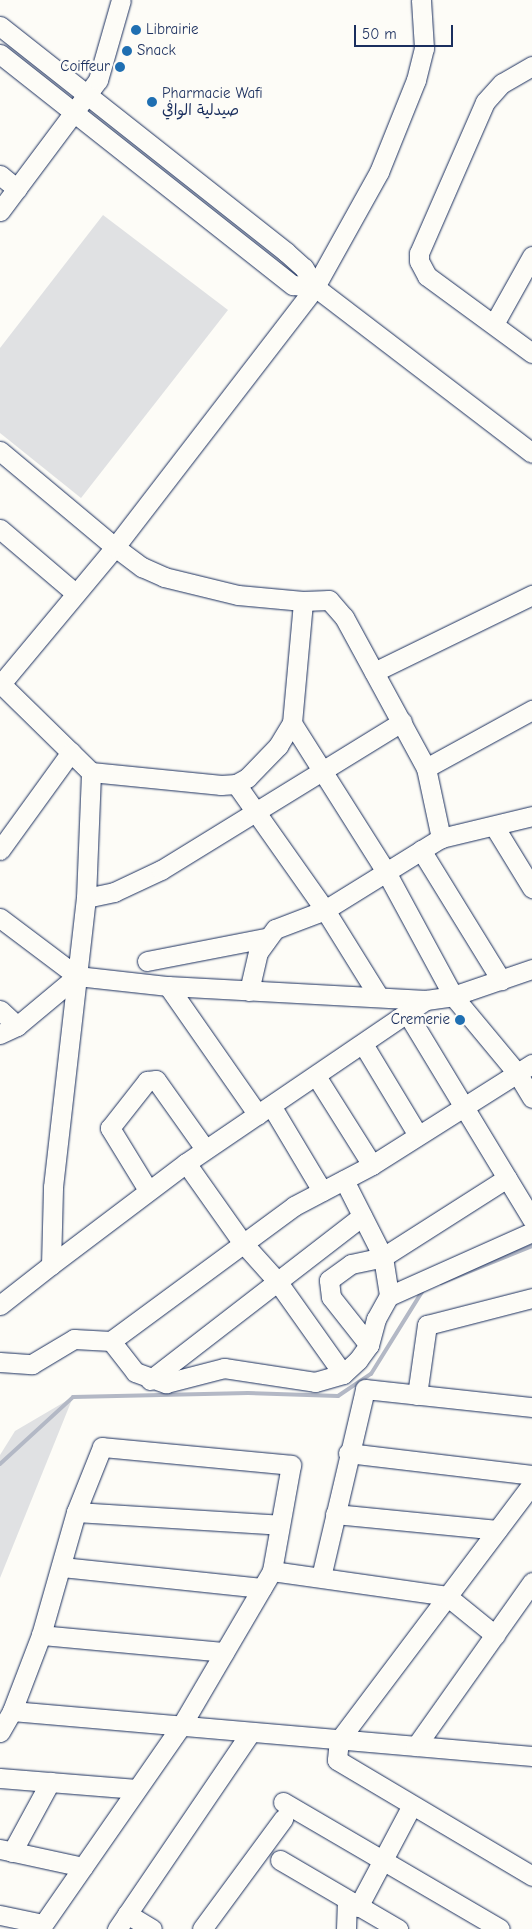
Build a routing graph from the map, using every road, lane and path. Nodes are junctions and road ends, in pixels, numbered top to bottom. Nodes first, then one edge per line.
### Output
1 (121, 0) edge
2 (422, 0) edge
3 (0, 26) edge
4 (0, 54) edge
5 (532, 66) edge
6 (88, 95) junction
7 (74, 114) junction
8 (0, 175) edge
9 (17, 189) junction
10 (0, 211) edge
11 (532, 256) edge
12 (315, 287) junction
13 (494, 324) junction
14 (532, 353) edge
15 (0, 451) edge
16 (532, 454) edge
17 (0, 529) edge
18 (114, 547) junction
19 (74, 592) junction
20 (532, 595) edge
21 (303, 601) junction
22 (374, 672) junction
23 (0, 685) edge
24 (532, 710) edge
25 (402, 722) junction
26 (292, 723) junction
27 (71, 752) junction
28 (426, 768) junction
29 (323, 770) junction
30 (91, 772) junction
31 (236, 784) junction
32 (254, 814) junction
33 (532, 817) edge
34 (494, 826) junction
35 (441, 838) junction
36 (0, 850) edge
37 (421, 850) junction
38 (385, 870) junction
39 (532, 888) edge
40 (86, 898) junction
41 (325, 910) junction
42 (0, 918) edge
43 (265, 938) junction
44 (147, 961) dead end
45 (532, 969) edge
46 (77, 976) junction
47 (501, 980) junction
48 (168, 986) junction
49 (249, 991) junction
50 (378, 995) junction
51 (454, 996) junction
52 (426, 1000) junction
53 (0, 1010) edge
54 (407, 1013) junction
55 (8, 1030) edge
56 (363, 1044) junction
57 (524, 1068) edge
58 (316, 1076) junction
59 (532, 1098) edge
60 (465, 1104) junction
61 (265, 1111) junction
62 (418, 1135) junction
63 (205, 1149) junction
64 (186, 1163) junction
65 (372, 1164) junction
66 (507, 1178) junction
67 (344, 1180) junction
68 (148, 1190) junction
69 (322, 1191) junction
70 (362, 1216) junction
71 (532, 1219) edge
72 (532, 1232) edge
73 (242, 1242) junction
74 (384, 1256) junction
75 (51, 1265) junction
76 (277, 1281) junction
77 (389, 1296) junction
78 (532, 1298) edge
79 (0, 1305) edge
80 (111, 1341) junction
81 (369, 1345) junction
82 (0, 1362) edge
83 (343, 1374) junction
84 (150, 1380) junction
85 (417, 1395) junction
86 (532, 1407) edge
87 (348, 1453) junction
88 (532, 1475) edge
89 (532, 1484) edge
90 (76, 1512) junction
91 (335, 1514) junction
92 (280, 1525) junction
93 (497, 1530) junction
94 (62, 1567) junction
95 (272, 1571) junction
96 (321, 1577) junction
97 (532, 1582) edge
98 (262, 1588) junction
99 (447, 1596) junction
100 (495, 1634) junction
101 (41, 1635) junction
102 (224, 1652) junction
103 (12, 1711) junction
104 (181, 1726) junction
105 (0, 1732) edge
106 (251, 1732) junction
107 (339, 1740) junction
108 (416, 1746) junction
109 (532, 1756) edge
110 (0, 1778) edge
111 (50, 1782) junction
112 (137, 1789) junction
113 (412, 1805) junction
114 (6, 1850) edge
115 (280, 1860) dead end
116 (382, 1860) junction
117 (83, 1867) junction
118 (532, 1876) edge
119 (353, 1903) junction
120 (0, 1915) edge
121 (122, 1921) edge
122 (41, 1927) edge
123 (152, 1929) edge
124 (202, 1929) edge
125 (346, 1929) edge
126 (398, 1929) edge
127 (500, 1929) edge

1 - 6 street
2 - 12 street
3 - 6 street
4 - 7 street
5 - 13 street
6 - 7 street
6 - 12 street
7 - 9 street
7 - 12 street
8 - 9 street
9 - 10 street
11 - 13 street
12 - 16 street
12 - 18 street
13 - 14 street
15 - 18 street
17 - 19 street
18 - 19 street
18 - 21 street
19 - 23 street
20 - 22 street
21 - 22 street
21 - 26 street
22 - 25 street
23 - 27 street
24 - 28 street
25 - 28 street
25 - 29 street
26 - 29 street
26 - 31 street
27 - 30 street
27 - 36 street
28 - 35 street
29 - 32 street
29 - 38 street
30 - 31 street
30 - 40 street
31 - 32 street
32 - 40 street
32 - 41 street
33 - 34 street
34 - 35 street
34 - 39 street
35 - 37 street
37 - 38 street
37 - 47 street
38 - 41 street
38 - 51 street
40 - 46 street
41 - 43 street
41 - 50 street
42 - 46 street
43 - 44 street
43 - 49 street
45 - 47 street
46 - 48 street
46 - 55 street
46 - 75 street
47 - 51 street
48 - 49 street
48 - 61 street
49 - 50 street
50 - 52 street
51 - 52 street
51 - 57 street
52 - 54 street
53 - 55 street
54 - 56 street
54 - 60 street
56 - 58 street
56 - 62 street
57 - 59 street
57 - 60 street
58 - 61 street
58 - 65 street
60 - 62 street
60 - 66 street
61 - 63 street
61 - 69 street
62 - 65 street
63 - 64 street
63 - 68 street
64 - 68 street
64 - 73 street
65 - 67 street
66 - 71 street
66 - 74 street
67 - 69 street
67 - 70 street
68 - 75 street
69 - 73 street
70 - 74 street
70 - 76 street
72 - 77 street
73 - 76 street
73 - 80 street
74 - 77 street
74 - 81 street
75 - 79 street
76 - 83 street
76 - 84 street
77 - 81 street
78 - 85 street
80 - 82 street
80 - 84 street
81 - 83 street
83 - 84 street
85 - 86 street
85 - 87 street
87 - 88 street
87 - 91 street
89 - 93 street
90 - 92 street
90 - 92 street
90 - 94 street
91 - 93 street
91 - 96 street
92 - 95 street
93 - 99 street
94 - 98 street
94 - 101 street
95 - 96 street
95 - 98 street
96 - 99 street
97 - 100 street
98 - 102 street
99 - 100 street
99 - 107 street
100 - 108 street
101 - 102 street
101 - 103 street
102 - 104 street
103 - 104 street
103 - 105 street
104 - 106 street
104 - 112 street
106 - 107 street
106 - 121 street
107 - 108 street
107 - 113 street
108 - 109 street
110 - 111 street
111 - 112 street
111 - 114 street
112 - 117 street
113 - 116 street
113 - 118 street
114 - 117 street
115 - 119 street
116 - 119 street
116 - 124 street
116 - 127 street
117 - 122 street
119 - 125 street
119 - 126 street
120 - 122 street
121 - 123 street

